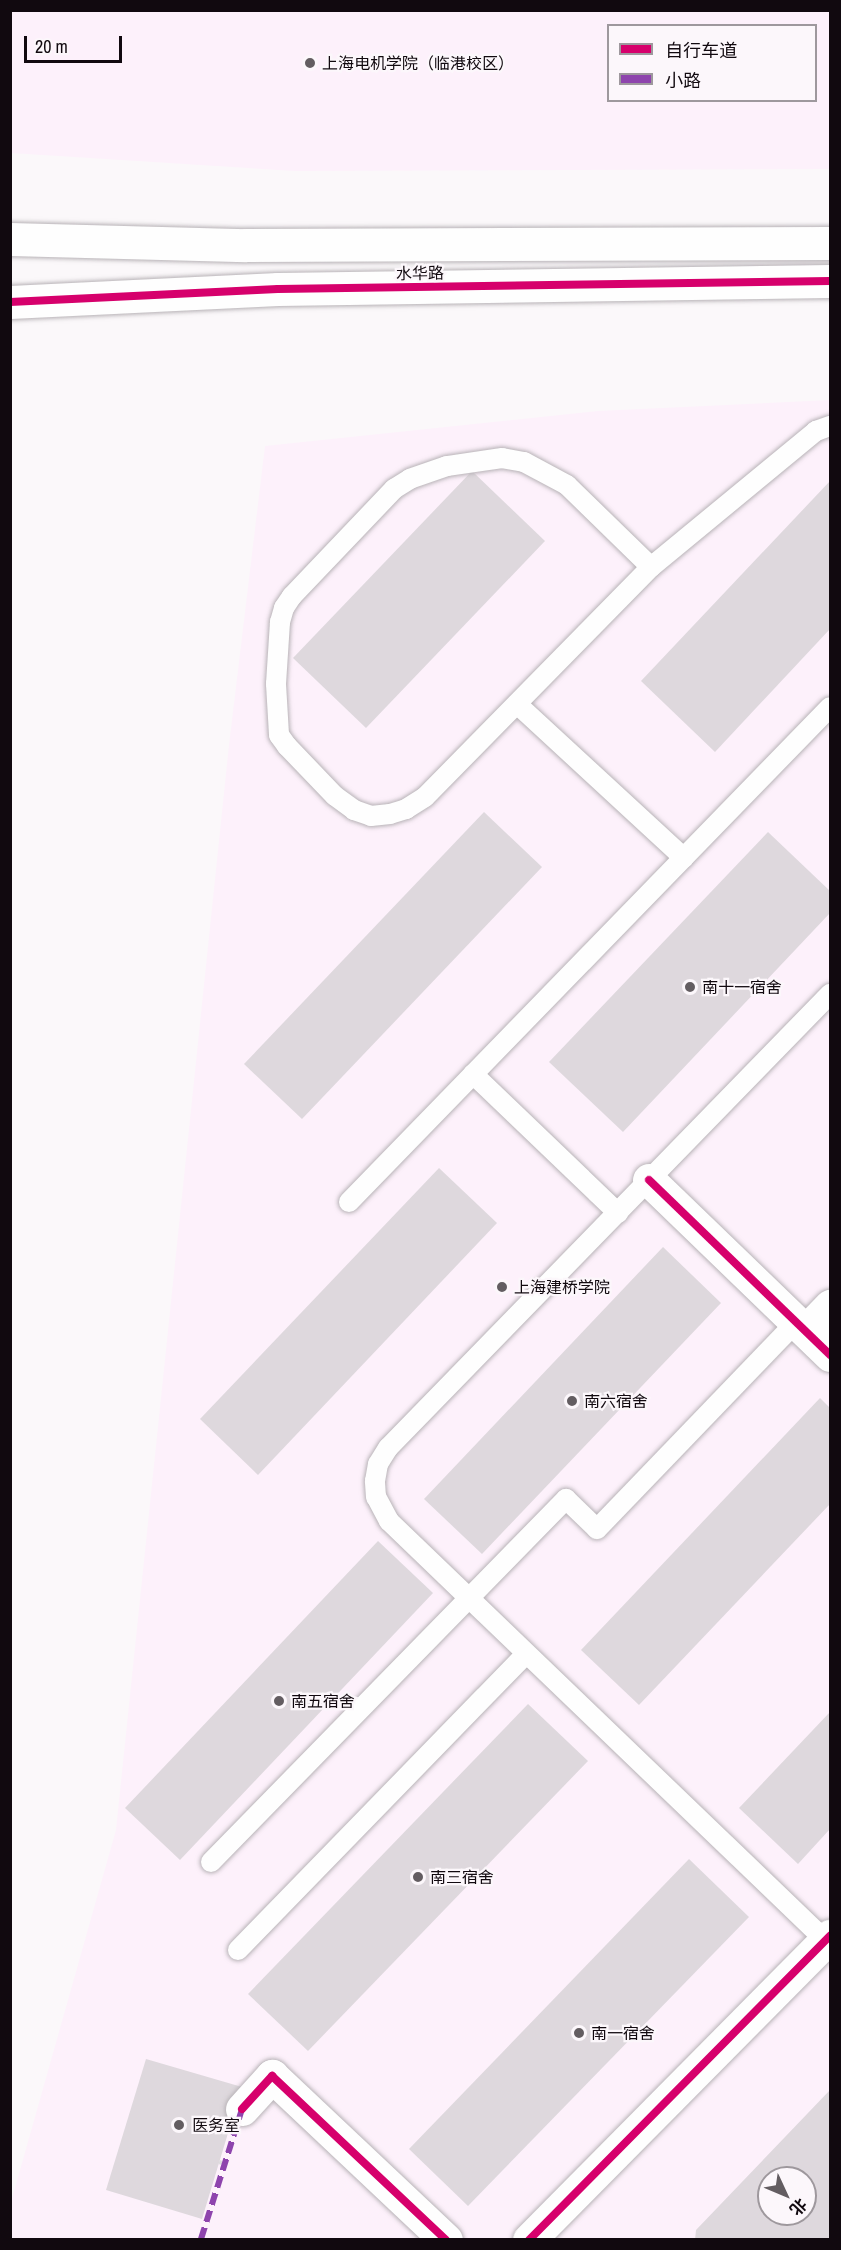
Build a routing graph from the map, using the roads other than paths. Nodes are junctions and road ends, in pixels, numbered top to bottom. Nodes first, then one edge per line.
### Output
1 (10, 239) edge
2 (831, 243) edge
3 (831, 280) edge
4 (10, 302) edge
5 (831, 426) edge
6 (651, 567) junction
7 (517, 704) junction
8 (831, 707) edge
9 (684, 858) junction
10 (831, 994) edge
11 (473, 1074) junction
12 (649, 1180) junction
13 (349, 1202) dead end
14 (618, 1213) junction
15 (831, 1306) edge
16 (801, 1327) junction
17 (831, 1355) edge
18 (469, 1599) junction
19 (526, 1654) junction
20 (211, 1862) dead end
21 (828, 1939) edge
22 (238, 1950) dead end
23 (242, 2109) dead end
24 (446, 2240) edge
25 (530, 2240) edge

1 - 2 street, 水华路
3 - 4 street, 水华路
5 - 6 lane
6 - 7 lane
6 - 7 lane
7 - 9 lane
8 - 9 lane
9 - 11 lane
10 - 12 lane
11 - 13 lane
11 - 14 lane
12 - 14 lane
12 - 16 street
14 - 18 lane
15 - 16 street
16 - 17 street
16 - 18 lane
18 - 19 lane
18 - 20 lane
19 - 21 lane
19 - 22 lane
21 - 25 street
23 - 24 street

